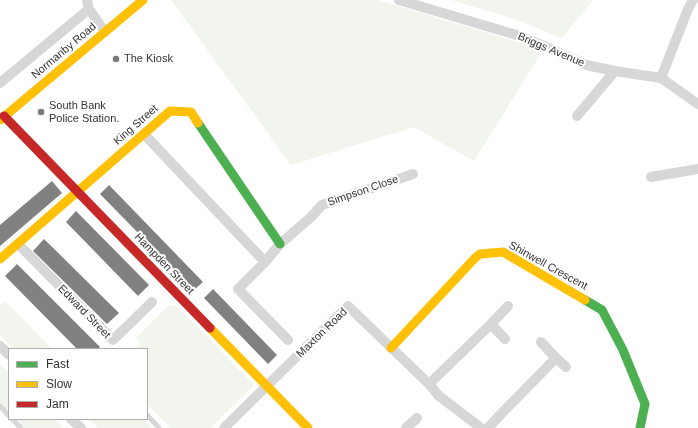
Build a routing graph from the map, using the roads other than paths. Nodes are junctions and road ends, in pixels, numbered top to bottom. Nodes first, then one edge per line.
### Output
1 (143, 0) edge
2 (399, 0) edge
3 (693, 0) edge
4 (88, 4) edge
5 (105, 32) junction
6 (615, 71) junction
7 (661, 78) junction
8 (0, 83) edge
9 (698, 104) edge
10 (577, 116) dead end
11 (2, 118) edge
12 (144, 134) junction
13 (698, 169) edge
14 (413, 174) dead end
15 (651, 177) dead end
16 (77, 192) junction
17 (18, 244) junction
18 (280, 244) junction
19 (0, 259) edge
20 (265, 262) junction
21 (152, 302) dead end
22 (508, 306) dead end
23 (491, 324) junction
24 (505, 339) dead end
25 (288, 340) dead end
26 (542, 342) dead end
27 (0, 346) edge
28 (391, 348) junction
29 (8, 354) edge
30 (556, 358) junction
31 (566, 367) dead end
32 (429, 384) junction
33 (267, 386) junction
34 (0, 406) edge
35 (8, 415) edge
36 (148, 416) edge
37 (417, 418) dead end
38 (13, 420) edge
39 (72, 420) edge
40 (21, 428) edge
41 (81, 428) edge
42 (159, 428) edge
43 (224, 428) edge
44 (308, 428) edge
45 (406, 428) edge
46 (481, 428) edge
47 (488, 428) edge
48 (640, 428) edge

1 - 5 street, Normanby Road
2 - 6 street, Briggs Avenue
3 - 7 street
4 - 5 street
4 - 8 street
5 - 11 street, Normanby Road
6 - 7 street, Briggs Avenue
6 - 10 street
7 - 9 street, Briggs Avenue
11 - 16 street, Hampden Street
12 - 16 street, King Street
12 - 18 street, King Street
12 - 20 street
13 - 15 street
14 - 18 street, Simpson Close
16 - 17 street, King Street
16 - 33 street, Hampden Street
17 - 19 street, King Street
17 - 21 street, Edward Street
18 - 20 street, Simpson Close
20 - 25 street, Simpson Close
22 - 23 street
23 - 24 street
23 - 32 street
26 - 30 street
27 - 29 street
28 - 32 street, Maxton Road
28 - 33 street, Maxton Road
28 - 48 street, Shinwell Crescent
30 - 31 street
30 - 47 street
32 - 46 street, Maxton Road
33 - 43 street
33 - 44 street, Hampden Street
34 - 35 lane
36 - 42 lane
37 - 45 street
38 - 40 lane
39 - 41 street

